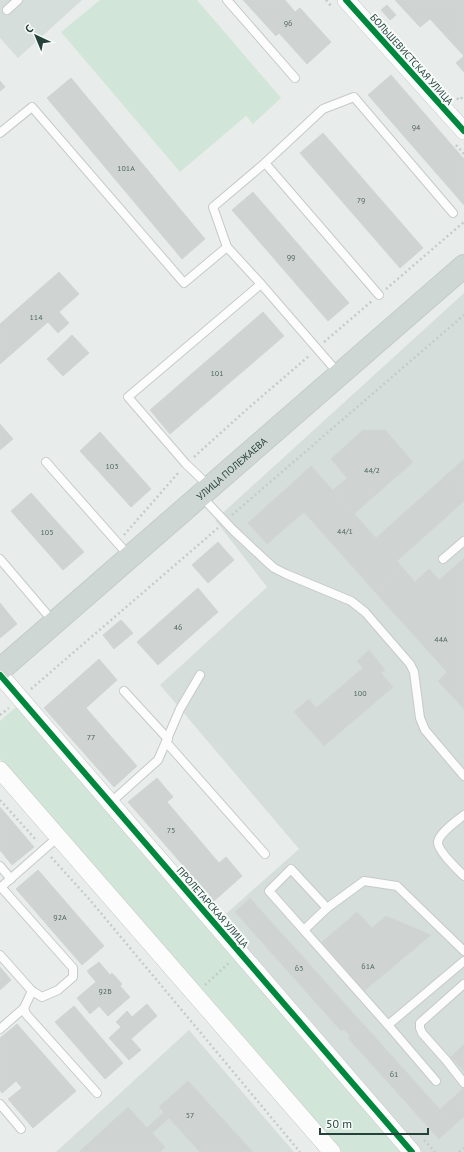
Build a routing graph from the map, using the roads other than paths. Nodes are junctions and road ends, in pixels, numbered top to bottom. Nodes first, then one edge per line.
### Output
1 (18, 0) edge
2 (227, 0) edge
3 (346, 0) edge
4 (7, 10) dead end
5 (295, 78) dead end
6 (461, 123) edge
7 (0, 133) edge
8 (265, 163) junction
9 (453, 213) dead end
10 (227, 247) junction
11 (464, 266) edge
12 (261, 284) junction
13 (379, 295) road end
14 (340, 374) junction
15 (46, 462) dead end
16 (205, 492) junction
17 (464, 541) edge
18 (124, 550) junction
19 (0, 559) edge
20 (443, 559) dead end
21 (46, 613) dead end
22 (0, 670) edge
23 (0, 675) edge
24 (200, 675) dead end
25 (124, 691) dead end
26 (167, 741) junction
27 (0, 770) edge
28 (464, 776) edge
29 (110, 803) junction
30 (464, 815) edge
31 (58, 837) junction
32 (265, 854) dead end
33 (0, 866) edge
34 (464, 876) edge
35 (11, 878) junction
36 (1, 887) edge
37 (327, 908) junction
38 (304, 930) junction
39 (464, 951) edge
40 (0, 955) edge
41 (464, 961) edge
42 (464, 984) edge
43 (32, 991) junction
44 (24, 1008) junction
45 (388, 1025) junction
46 (0, 1029) edge
47 (436, 1081) dead end
48 (464, 1084) edge
49 (97, 1093) dead end
50 (0, 1104) edge
51 (22, 1129) dead end
52 (332, 1152) edge
53 (412, 1152) edge

1 - 4 lane
2 - 5 lane
3 - 6 street, БОЛЬШЕВИСТСКАЯ УЛИЦА
7 - 10 lane
8 - 9 lane
8 - 10 lane
8 - 13 lane
10 - 12 lane
11 - 14 main road, УЛИЦА ПОЛЕЖАЕВА
12 - 14 lane
12 - 16 lane
14 - 16 main road, УЛИЦА ПОЛЕЖАЕВА
15 - 18 lane
16 - 18 main road, УЛИЦА ПОЛЕЖАЕВА
16 - 28 lane
17 - 20 lane
18 - 22 main road, УЛИЦА ПОЛЕЖАЕВА
19 - 21 lane
23 - 29 street, ПРОЛЕТАРСКАЯ УЛИЦА
24 - 26 lane
25 - 26 lane
26 - 29 lane
26 - 32 lane
27 - 31 street
29 - 53 street, ПРОЛЕТАРСКАЯ УЛИЦА
30 - 34 lane
31 - 35 lane
31 - 52 street
33 - 35 lane
35 - 36 lane
36 - 43 lane
37 - 38 lane
37 - 38 lane
37 - 39 lane
38 - 45 lane
40 - 43 lane
41 - 45 lane
42 - 48 lane
43 - 44 lane
44 - 46 lane
44 - 49 lane
45 - 47 lane
50 - 51 lane

